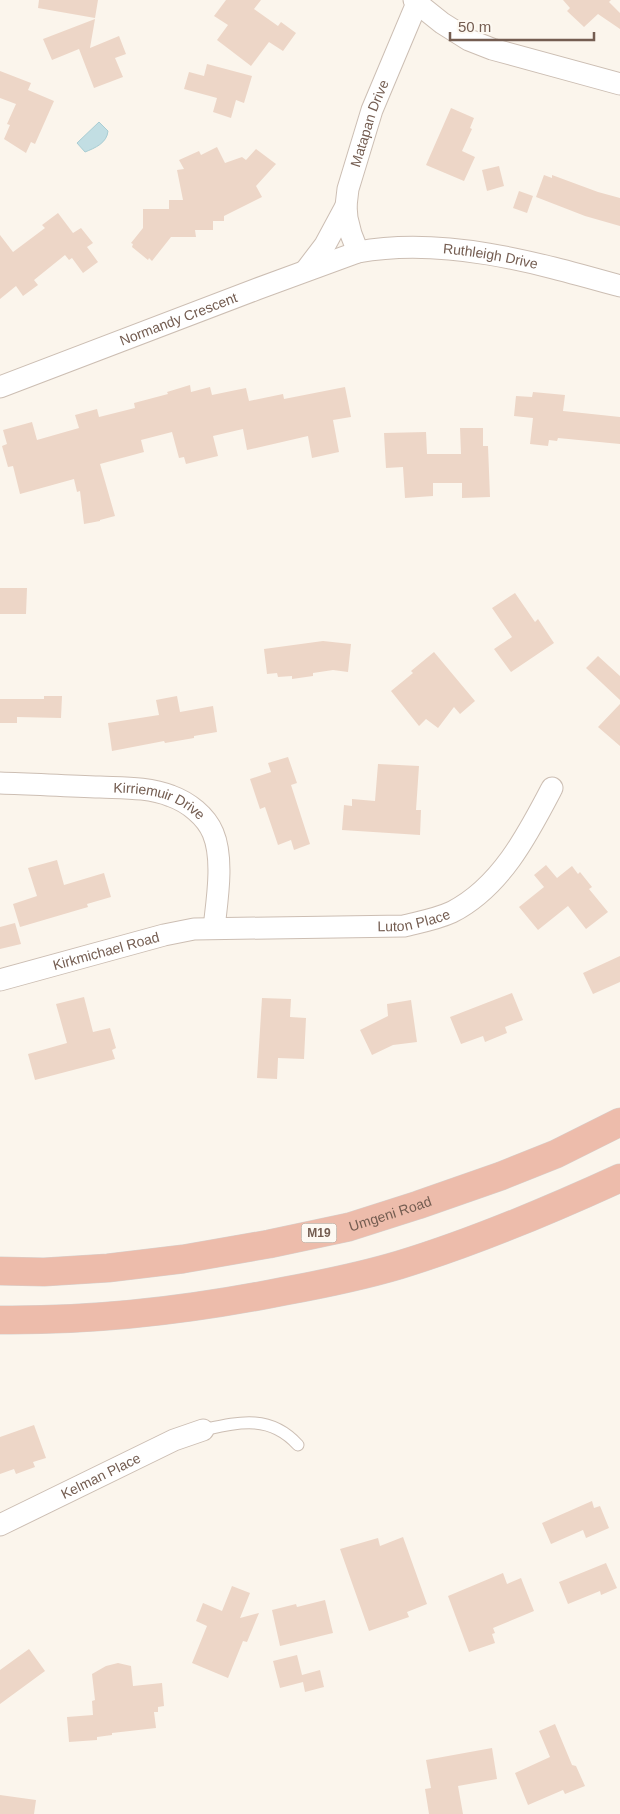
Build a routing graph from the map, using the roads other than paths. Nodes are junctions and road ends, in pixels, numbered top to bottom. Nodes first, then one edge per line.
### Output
1 (416, 1) edge
2 (620, 84) edge
3 (346, 206) junction
4 (358, 252) junction
5 (306, 270) junction
6 (620, 286) edge
7 (0, 387) edge
8 (0, 783) edge
9 (552, 788) dead end
10 (214, 928) junction
11 (0, 980) edge
12 (620, 1122) edge
13 (620, 1178) edge
14 (0, 1271) edge
15 (0, 1320) edge
16 (203, 1430) joint
17 (298, 1445) dead end
18 (0, 1525) edge

1 - 2 street
1 - 3 street, Matapan Drive
3 - 4 street, Matapan Drive
3 - 5 street
4 - 5 street, Normandy Crescent
4 - 6 street, Ruthleigh Drive
5 - 7 street, Normandy Crescent
8 - 10 street, Kirriemuir Drive
9 - 10 street, Luton Place
10 - 11 street, Kirkmichael Road
12 - 14 highway, Umgeni Road / M19
13 - 15 highway
16 - 17 lane
16 - 18 street, Kelman Place

